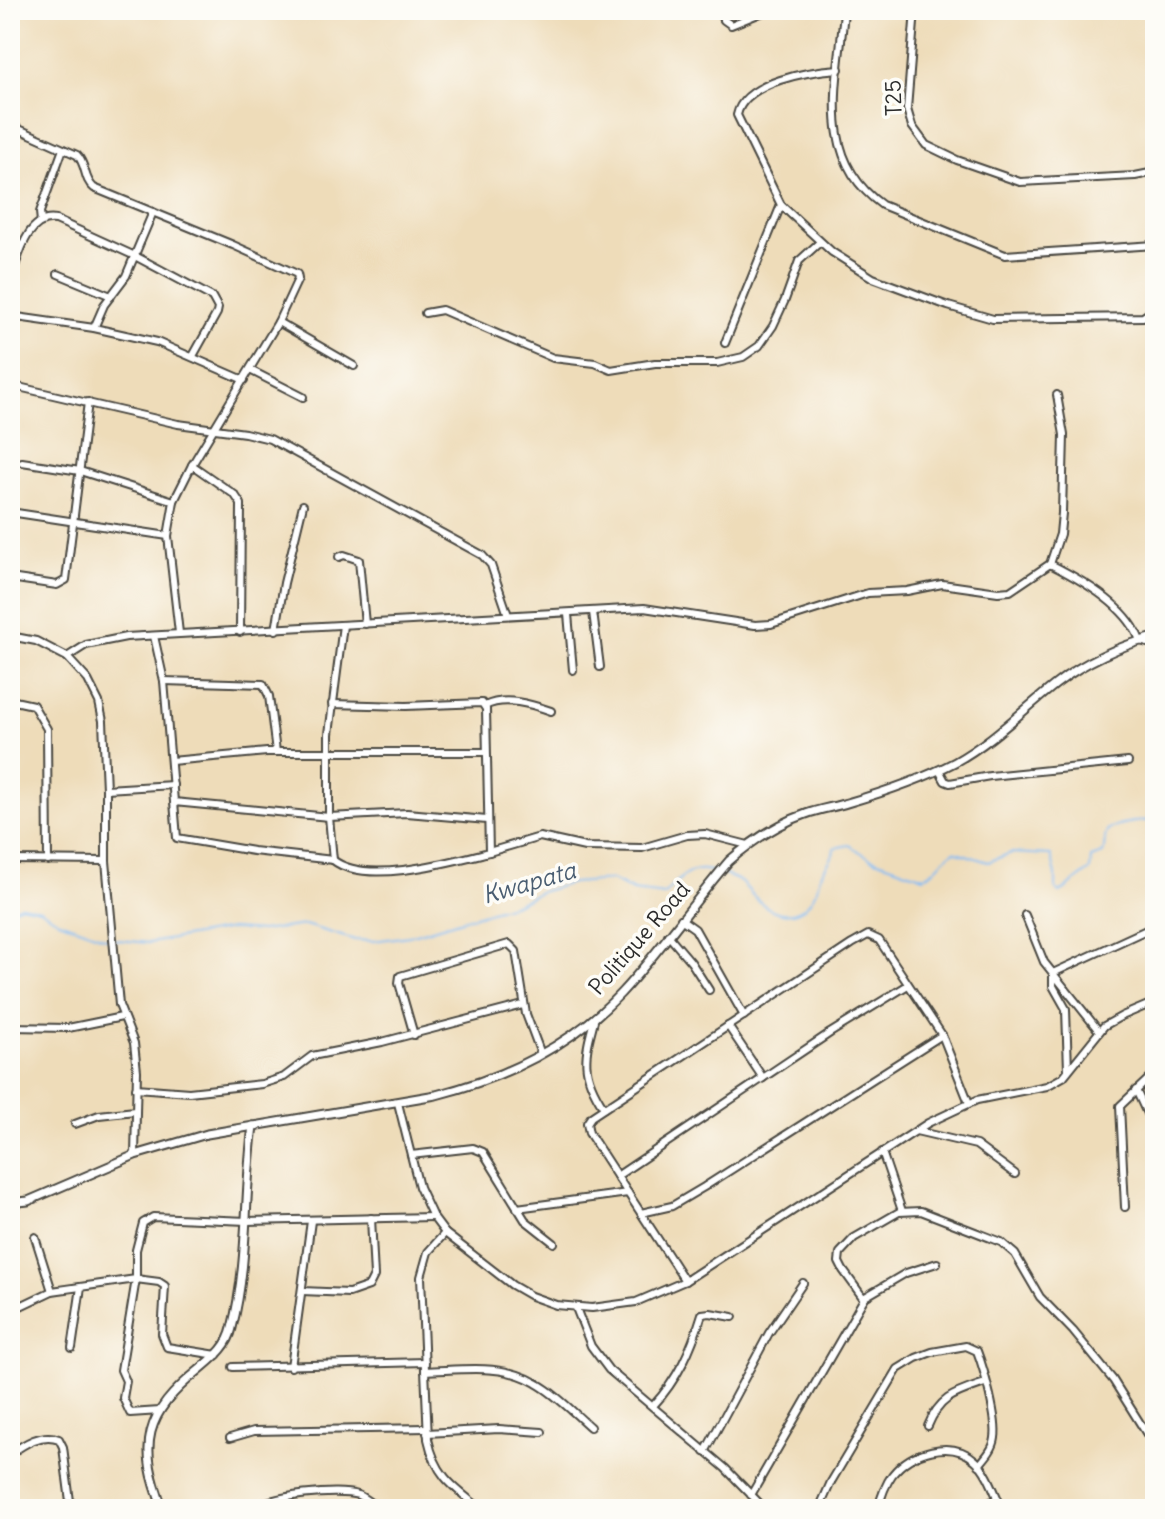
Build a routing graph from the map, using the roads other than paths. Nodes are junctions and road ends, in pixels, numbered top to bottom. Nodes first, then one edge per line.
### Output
1 (718, 10) edge
2 (768, 10) edge
3 (844, 10) edge
4 (915, 10) edge
5 (839, 69) junction
6 (10, 125) edge
7 (63, 149) junction
8 (1155, 172) edge
9 (781, 205) junction
10 (153, 212) junction
11 (41, 222) junction
12 (820, 242) junction
13 (1155, 245) edge
14 (135, 256) junction
15 (58, 274) dead end
16 (10, 281) edge
17 (111, 296) junction
18 (1155, 300) edge
19 (425, 313) dead end
20 (10, 316) edge
21 (278, 322) junction
22 (94, 328) junction
23 (725, 343) dead end
24 (193, 356) junction
25 (354, 366) dead end
26 (250, 370) junction
27 (244, 380) junction
28 (10, 385) edge
29 (1057, 395) dead end
30 (303, 397) dead end
31 (88, 402) junction
32 (215, 431) junction
33 (22, 462) dead end
34 (192, 465) junction
35 (80, 471) junction
36 (174, 501) junction
37 (303, 505) dead end
38 (10, 512) edge
39 (74, 522) junction
40 (168, 536) junction
41 (339, 557) dead end
42 (1050, 564) junction
43 (10, 578) edge
44 (593, 612) junction
45 (568, 614) junction
46 (508, 615) junction
47 (365, 624) junction
48 (343, 625) junction
49 (276, 630) junction
50 (240, 632) junction
51 (179, 633) junction
52 (10, 636) edge
53 (154, 636) junction
54 (1155, 637) edge
55 (1140, 641) junction
56 (1155, 645) edge
57 (67, 657) junction
58 (600, 667) dead end
59 (573, 670) dead end
60 (164, 681) junction
61 (10, 700) edge
62 (332, 704) junction
63 (485, 706) junction
64 (551, 711) dead end
65 (276, 752) junction
66 (329, 752) junction
67 (486, 752) junction
68 (171, 761) junction
69 (1128, 762) dead end
70 (939, 770) junction
71 (173, 785) junction
72 (106, 789) junction
73 (174, 802) junction
74 (329, 817) junction
75 (487, 820) junction
76 (748, 845) junction
77 (489, 852) junction
78 (10, 860) edge
79 (333, 860) junction
80 (48, 861) junction
81 (106, 861) junction
82 (1025, 915) dead end
83 (681, 919) junction
84 (1155, 926) edge
85 (668, 935) junction
86 (1053, 973) junction
87 (908, 985) junction
88 (709, 990) dead end
89 (1155, 1002) edge
90 (523, 1005) junction
91 (595, 1016) junction
92 (744, 1016) junction
93 (122, 1017) junction
94 (728, 1026) junction
95 (10, 1027) edge
96 (1099, 1031) junction
97 (414, 1035) junction
98 (942, 1035) junction
99 (541, 1054) junction
100 (1068, 1070) junction
101 (1155, 1073) edge
102 (763, 1078) junction
103 (136, 1088) junction
104 (1136, 1090) junction
105 (398, 1103) junction
106 (969, 1103) junction
107 (604, 1108) junction
108 (135, 1111) junction
109 (75, 1124) dead end
110 (253, 1126) junction
111 (916, 1131) junction
112 (1155, 1131) edge
113 (882, 1152) junction
114 (135, 1155) junction
115 (411, 1155) junction
116 (1015, 1174) dead end
117 (617, 1176) junction
118 (628, 1193) junction
119 (10, 1203) edge
120 (1125, 1207) dead end
121 (517, 1208) junction
122 (1155, 1210) edge
123 (902, 1211) junction
124 (641, 1213) junction
125 (433, 1217) junction
126 (371, 1218) junction
127 (247, 1221) junction
128 (311, 1221) junction
129 (445, 1233) junction
130 (35, 1237) dead end
131 (1155, 1241) edge
132 (554, 1243) dead end
133 (937, 1263) dead end
134 (136, 1279) junction
135 (685, 1281) junction
136 (803, 1283) dead end
137 (81, 1287) junction
138 (52, 1291) junction
139 (302, 1291) junction
140 (864, 1299) junction
141 (576, 1308) junction
142 (10, 1311) edge
143 (733, 1317) dead end
144 (72, 1348) dead end
145 (217, 1355) junction
146 (425, 1362) junction
147 (233, 1367) dead end
148 (291, 1367) junction
149 (425, 1371) junction
150 (985, 1383) junction
151 (653, 1406) junction
152 (160, 1411) junction
153 (928, 1426) dead end
154 (590, 1427) dead end
155 (427, 1430) junction
156 (542, 1432) dead end
157 (230, 1438) dead end
158 (1155, 1447) edge
159 (705, 1452) junction
160 (10, 1454) edge
161 (979, 1465) junction
162 (751, 1495) junction
163 (997, 1498) junction
164 (71, 1509) edge
165 (163, 1509) edge
166 (254, 1509) edge
167 (379, 1509) edge
168 (481, 1509) edge
169 (765, 1509) edge
170 (819, 1509) edge
171 (878, 1509) edge
172 (980, 1509) edge
173 (1002, 1509) edge

1 - 2 street
3 - 5 street
4 - 8 street, T25
5 - 9 street
5 - 13 street
6 - 7 street
7 - 10 street
7 - 11 street
9 - 12 street
9 - 23 street
10 - 14 street
10 - 21 street
11 - 14 street
11 - 16 street
12 - 18 street
12 - 19 street
14 - 17 street
14 - 24 street
15 - 17 street
17 - 22 street
20 - 22 street
21 - 25 street
21 - 26 street
22 - 24 street
24 - 27 street
26 - 27 street
26 - 30 street
27 - 32 street
28 - 31 street
29 - 42 street
31 - 32 street
31 - 35 street
32 - 34 street
32 - 46 street
33 - 35 street
34 - 36 street
34 - 50 street
35 - 36 street
35 - 39 street
36 - 40 street
37 - 49 street
38 - 39 street
39 - 40 street
39 - 43 street
40 - 51 street
41 - 47 street
42 - 44 street
42 - 55 street
44 - 45 street
44 - 58 street
45 - 46 street
45 - 59 street
46 - 47 street
47 - 48 street
48 - 49 street
48 - 62 street
49 - 50 street
50 - 51 street
51 - 53 street
52 - 57 street
53 - 57 street
53 - 60 street
54 - 55 street, Politique Road
55 - 56 street
55 - 70 street, Politique Road
57 - 72 street
60 - 65 street
60 - 68 street
61 - 80 street
62 - 63 street
62 - 66 street
63 - 64 street
63 - 67 street
65 - 66 street
65 - 68 street
66 - 67 street
66 - 74 street
67 - 75 street
68 - 71 street
69 - 70 street
70 - 76 street, Politique Road
71 - 72 street
71 - 73 street
72 - 81 street
73 - 74 street
73 - 79 street
74 - 75 street
74 - 79 street
75 - 77 street
76 - 77 street
76 - 83 street, Politique Road
77 - 79 street
78 - 80 street
80 - 81 street
81 - 93 street
82 - 86 street
83 - 85 street, Politique Road
83 - 92 street
84 - 86 street
85 - 88 street
85 - 91 street, Politique Road
86 - 96 street
86 - 100 street
87 - 92 street
87 - 98 street
87 - 102 street
89 - 96 street
90 - 97 street
90 - 97 street
90 - 99 street
91 - 99 street, Politique Road
91 - 107 street
92 - 94 street
93 - 95 street
93 - 103 street
94 - 102 street
94 - 107 street
96 - 100 street
97 - 103 street
98 - 106 street
98 - 124 street
99 - 105 street, Politique Road
100 - 106 street
101 - 104 street
102 - 117 street
103 - 108 street
104 - 112 street
104 - 120 street
105 - 110 street, Politique Road
105 - 115 street
106 - 111 street
107 - 117 street
108 - 109 street
108 - 114 street
110 - 114 street, Politique Road
110 - 127 street
111 - 113 street
111 - 116 street
113 - 123 street
113 - 135 street
114 - 119 street, Politique Road
115 - 121 street
115 - 125 street
117 - 118 street
118 - 121 street
118 - 124 street
121 - 132 street
122 - 131 street
123 - 140 street
123 - 158 street
124 - 135 street
125 - 126 street
125 - 129 street
126 - 128 street
126 - 139 street
127 - 128 street
127 - 134 street
127 - 145 street
128 - 139 street
129 - 141 street
129 - 146 street
130 - 138 street
133 - 140 street
134 - 137 street
134 - 145 street
134 - 152 street
135 - 141 street
136 - 159 street
137 - 138 street
137 - 144 street
138 - 142 street
139 - 148 street
140 - 162 street
141 - 151 street
143 - 151 street
145 - 152 street
146 - 148 street
146 - 149 street
147 - 148 street
149 - 154 street
149 - 155 street
150 - 153 street
150 - 161 street
150 - 170 street
151 - 159 street
152 - 165 street
155 - 156 street
155 - 157 street
155 - 168 street
159 - 162 street
160 - 164 street
161 - 163 street
161 - 171 street
162 - 169 street
163 - 172 street
163 - 173 street
166 - 167 street

